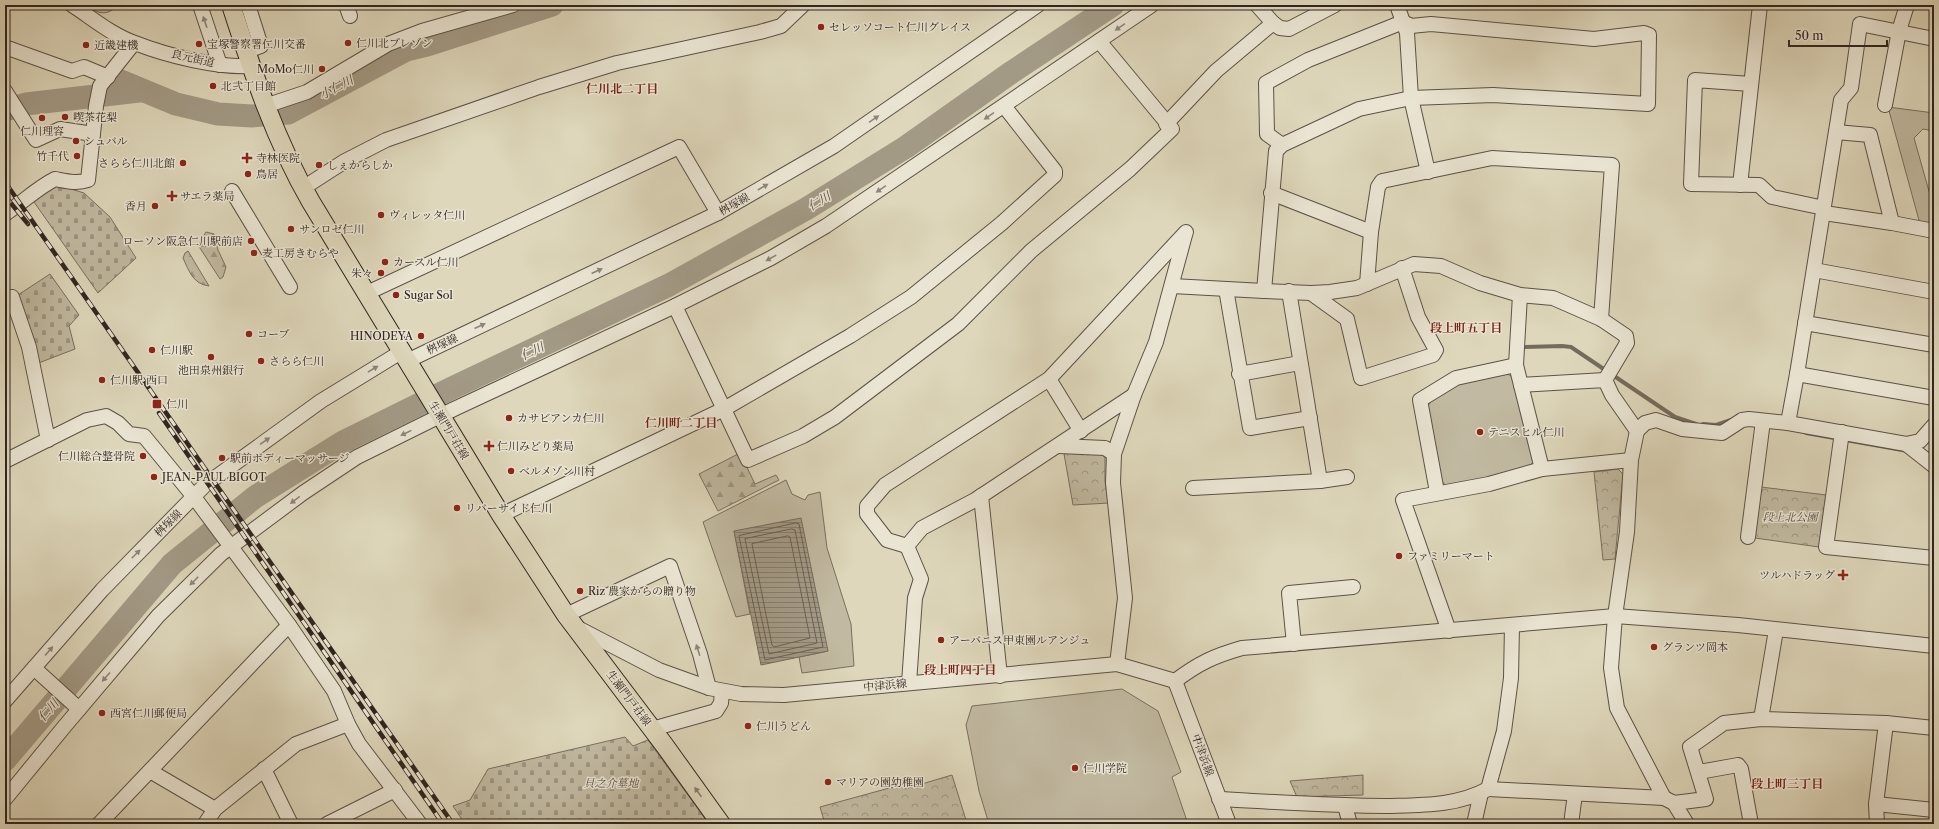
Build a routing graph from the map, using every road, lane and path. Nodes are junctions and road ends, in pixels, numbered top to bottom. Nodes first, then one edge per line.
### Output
1 (72, 5) edge
2 (200, 5) edge
3 (231, 5) edge
4 (248, 5) edge
5 (513, 5) edge
6 (803, 5) edge
7 (1038, 5) edge
8 (1152, 5) edge
9 (1257, 5) edge
10 (1336, 5) edge
11 (1397, 5) edge
12 (1760, 5) edge
13 (1907, 5) edge
14 (1403, 22) junction
15 (1273, 23) junction
16 (1899, 30) junction
17 (1934, 39) edge
18 (1099, 41) junction
19 (134, 43) junction
20 (5, 46) edge
21 (250, 58) junction
22 (220, 65) junction
23 (104, 81) junction
24 (1751, 84) junction
25 (7, 94) edge
26 (1411, 98) junction
27 (1885, 105) dead end
28 (265, 106) junction
29 (1004, 106) junction
30 (1166, 124) junction
31 (1836, 132) junction
32 (93, 134) junction
33 (1282, 145) junction
34 (1428, 172) junction
35 (1740, 185) junction
36 (303, 188) junction
37 (232, 191) dead end
38 (1271, 193) junction
39 (1824, 210) junction
40 (5, 214) edge
41 (718, 214) junction
42 (1892, 223) junction
43 (1934, 231) edge
44 (1371, 232) junction
45 (1402, 268) junction
46 (1814, 270) junction
47 (1367, 284) junction
48 (1172, 286) junction
49 (290, 287) dead end
50 (1226, 289) junction
51 (1264, 291) junction
52 (1289, 291) junction
53 (1934, 292) edge
54 (1311, 293) junction
55 (367, 294) junction
56 (1520, 295) junction
57 (5, 298) edge
58 (675, 306) junction
59 (1601, 319) junction
60 (1805, 323) junction
61 (1934, 345) edge
62 (406, 359) junction
63 (1300, 363) junction
64 (1516, 365) junction
65 (1239, 374) junction
66 (1797, 374) junction
67 (1049, 379) junction
68 (1605, 380) junction
69 (1521, 385) junction
70 (1134, 395) junction
71 (1934, 398) edge
72 (724, 409) junction
73 (439, 413) junction
74 (1310, 418) junction
75 (1763, 420) junction
76 (1788, 423) junction
77 (1934, 425) edge
78 (1081, 431) junction
79 (1637, 431) junction
80 (1842, 432) junction
81 (48, 440) junction
82 (1906, 444) junction
83 (1059, 446) junction
84 (1114, 454) junction
85 (1631, 460) junction
86 (5, 461) edge
87 (1934, 466) edge
88 (1542, 469) junction
89 (1347, 477) dead end
90 (1320, 481) junction
91 (1193, 488) dead end
92 (1437, 492) junction
93 (981, 496) junction
94 (195, 498) junction
95 (501, 515) junction
96 (1748, 537) dead end
97 (230, 545) junction
98 (907, 546) junction
99 (1934, 558) edge
100 (1353, 587) dead end
101 (1615, 616) junction
102 (570, 620) junction
103 (289, 625) junction
104 (1512, 626) junction
105 (1776, 630) junction
106 (1449, 631) junction
107 (1294, 644) junction
108 (1934, 646) edge
109 (615, 647) junction
110 (1117, 664) junction
111 (34, 668) junction
112 (608, 670) junction
113 (1000, 676) junction
114 (1175, 681) junction
115 (909, 683) junction
116 (715, 690) junction
117 (5, 701) edge
118 (79, 709) junction
119 (1761, 719) junction
120 (1886, 722) junction
121 (348, 724) junction
122 (1934, 728) edge
123 (652, 729) junction
124 (264, 769) junction
125 (150, 771) junction
126 (1699, 772) junction
127 (394, 790) junction
128 (1485, 791) junction
129 (1574, 794) junction
130 (5, 799) edge
131 (1220, 799) junction
132 (1669, 800) junction
133 (1876, 804) junction
134 (1345, 806) junction
135 (215, 810) junction
136 (1934, 810) edge
137 (99, 824) edge
138 (205, 824) edge
139 (291, 824) edge
140 (327, 824) edge
141 (420, 824) edge
142 (721, 824) edge
143 (1229, 824) edge
144 (1350, 824) edge
145 (1474, 824) edge
146 (1571, 824) edge
147 (1687, 824) edge
148 (1751, 824) edge
149 (1877, 824) edge

1 - 19 street, 良元街道
22 -> 2 street
3 - 21 main road, 生瀬門戸荘線
4 - 21 street
5 - 28 street
6 - 36 street
41 -> 7 street, 桝塚線
8 -> 18 street
9 - 15 street
10 - 15 street
11 - 14 street
12 - 24 street
13 - 16 street
14 - 26 street
14 - 26 street
14 - 33 street
15 - 30 street
16 - 17 street
16 - 27 street
16 - 31 street
18 - 29 street
18 - 30 street
19 - 22 street, 良元街道
19 - 23 street
20 - 23 street
21 - 22 street, 良元街道
21 - 28 main road, 生瀬門戸荘線
23 - 32 street
24 - 35 street
24 - 35 street
25 - 32 street
26 - 33 street
26 - 34 street
28 - 36 main road, 生瀬門戸荘線
29 -> 58 street
29 - 72 street
30 - 72 street
31 - 39 street
31 - 42 street
32 - 40 street
33 - 38 street
34 - 44 street
34 - 59 street
35 - 39 street
36 - 55 main road, 生瀬門戸荘線
37 - 49 street
38 - 44 street
38 - 51 street
39 - 42 street
39 - 46 street
41 - 55 street
62 -> 41 street, 桝塚線
42 - 43 street
44 - 47 street
45 - 47 street
45 - 54 street
45 - 56 street
46 - 53 street
46 - 60 street
47 - 54 street
48 - 50 street
48 - 67 street
48 - 70 street
50 - 51 street
50 - 65 street
51 - 52 street
52 - 54 street
52 - 63 street
55 - 62 main road, 生瀬門戸荘線
56 - 59 street
56 - 64 street
57 - 81 street
58 - 72 street
58 - 73 street
59 - 68 street
60 - 61 street
60 - 66 street
62 - 73 main road, 生瀬門戸荘線
94 -> 62 street, 桝塚線
63 - 65 street
63 - 74 street
64 - 69 street
64 - 92 street
65 - 74 street
66 - 71 street
66 - 76 street
67 - 78 street
67 - 98 street
68 - 69 street
68 - 79 street
69 - 88 street
70 - 78 street
70 - 84 street
72 - 95 street
73 - 95 main road, 生瀬門戸荘線
73 -> 97 street
74 - 90 street
75 - 76 street
75 - 79 street
75 - 96 street
76 - 80 street
77 - 82 street
78 - 83 street
79 - 85 street
80 - 82 street
80 - 99 street
81 - 86 street
81 - 94 street
82 - 87 street
83 - 84 street
83 - 93 street
84 - 110 street
85 - 88 street
85 - 101 street
88 - 92 street
89 - 90 street
90 - 91 street
92 - 106 street
93 - 98 street
93 - 113 street
94 - 97 street
111 -> 94 street, 桝塚線
95 - 102 main road, 生瀬門戸荘線
97 - 103 street
97 -> 118 street
98 - 115 street
100 - 107 street
101 - 104 street
101 - 105 street
101 - 132 street
102 - 109 street, 中津浜線
102 - 112 main road, 生瀬門戸荘線
116 -> 102 street
103 - 121 street
103 - 125 street
104 - 106 street
104 - 128 street
105 - 108 street
105 - 119 street
106 - 107 street
107 - 114 street
109 - 112 street
109 - 116 street, 中津浜線
110 - 113 street, 中津浜線
110 - 114 street, 中津浜線
111 - 117 street, 桝塚線
111 - 118 street
112 - 123 main road, 生瀬門戸荘線
113 - 115 street, 中津浜線
114 - 131 street, 中津浜線
115 - 116 street, 中津浜線
116 - 123 street
118 - 130 street
119 - 120 street
119 - 126 street
120 - 122 street
120 - 133 street
121 - 124 street
121 - 127 street
142 -> 123 main road, 生瀬門戸荘線
124 - 135 street
124 - 139 street
125 - 135 street
125 - 137 street
126 - 132 street
126 - 148 street
127 - 140 street
127 - 141 street
128 - 129 street
128 - 134 street
128 - 145 street
129 - 132 street
129 - 146 street
131 - 134 street
131 - 143 street, 中津浜線
132 - 147 street
133 - 136 street
133 - 149 street
134 - 144 street
135 - 138 street

